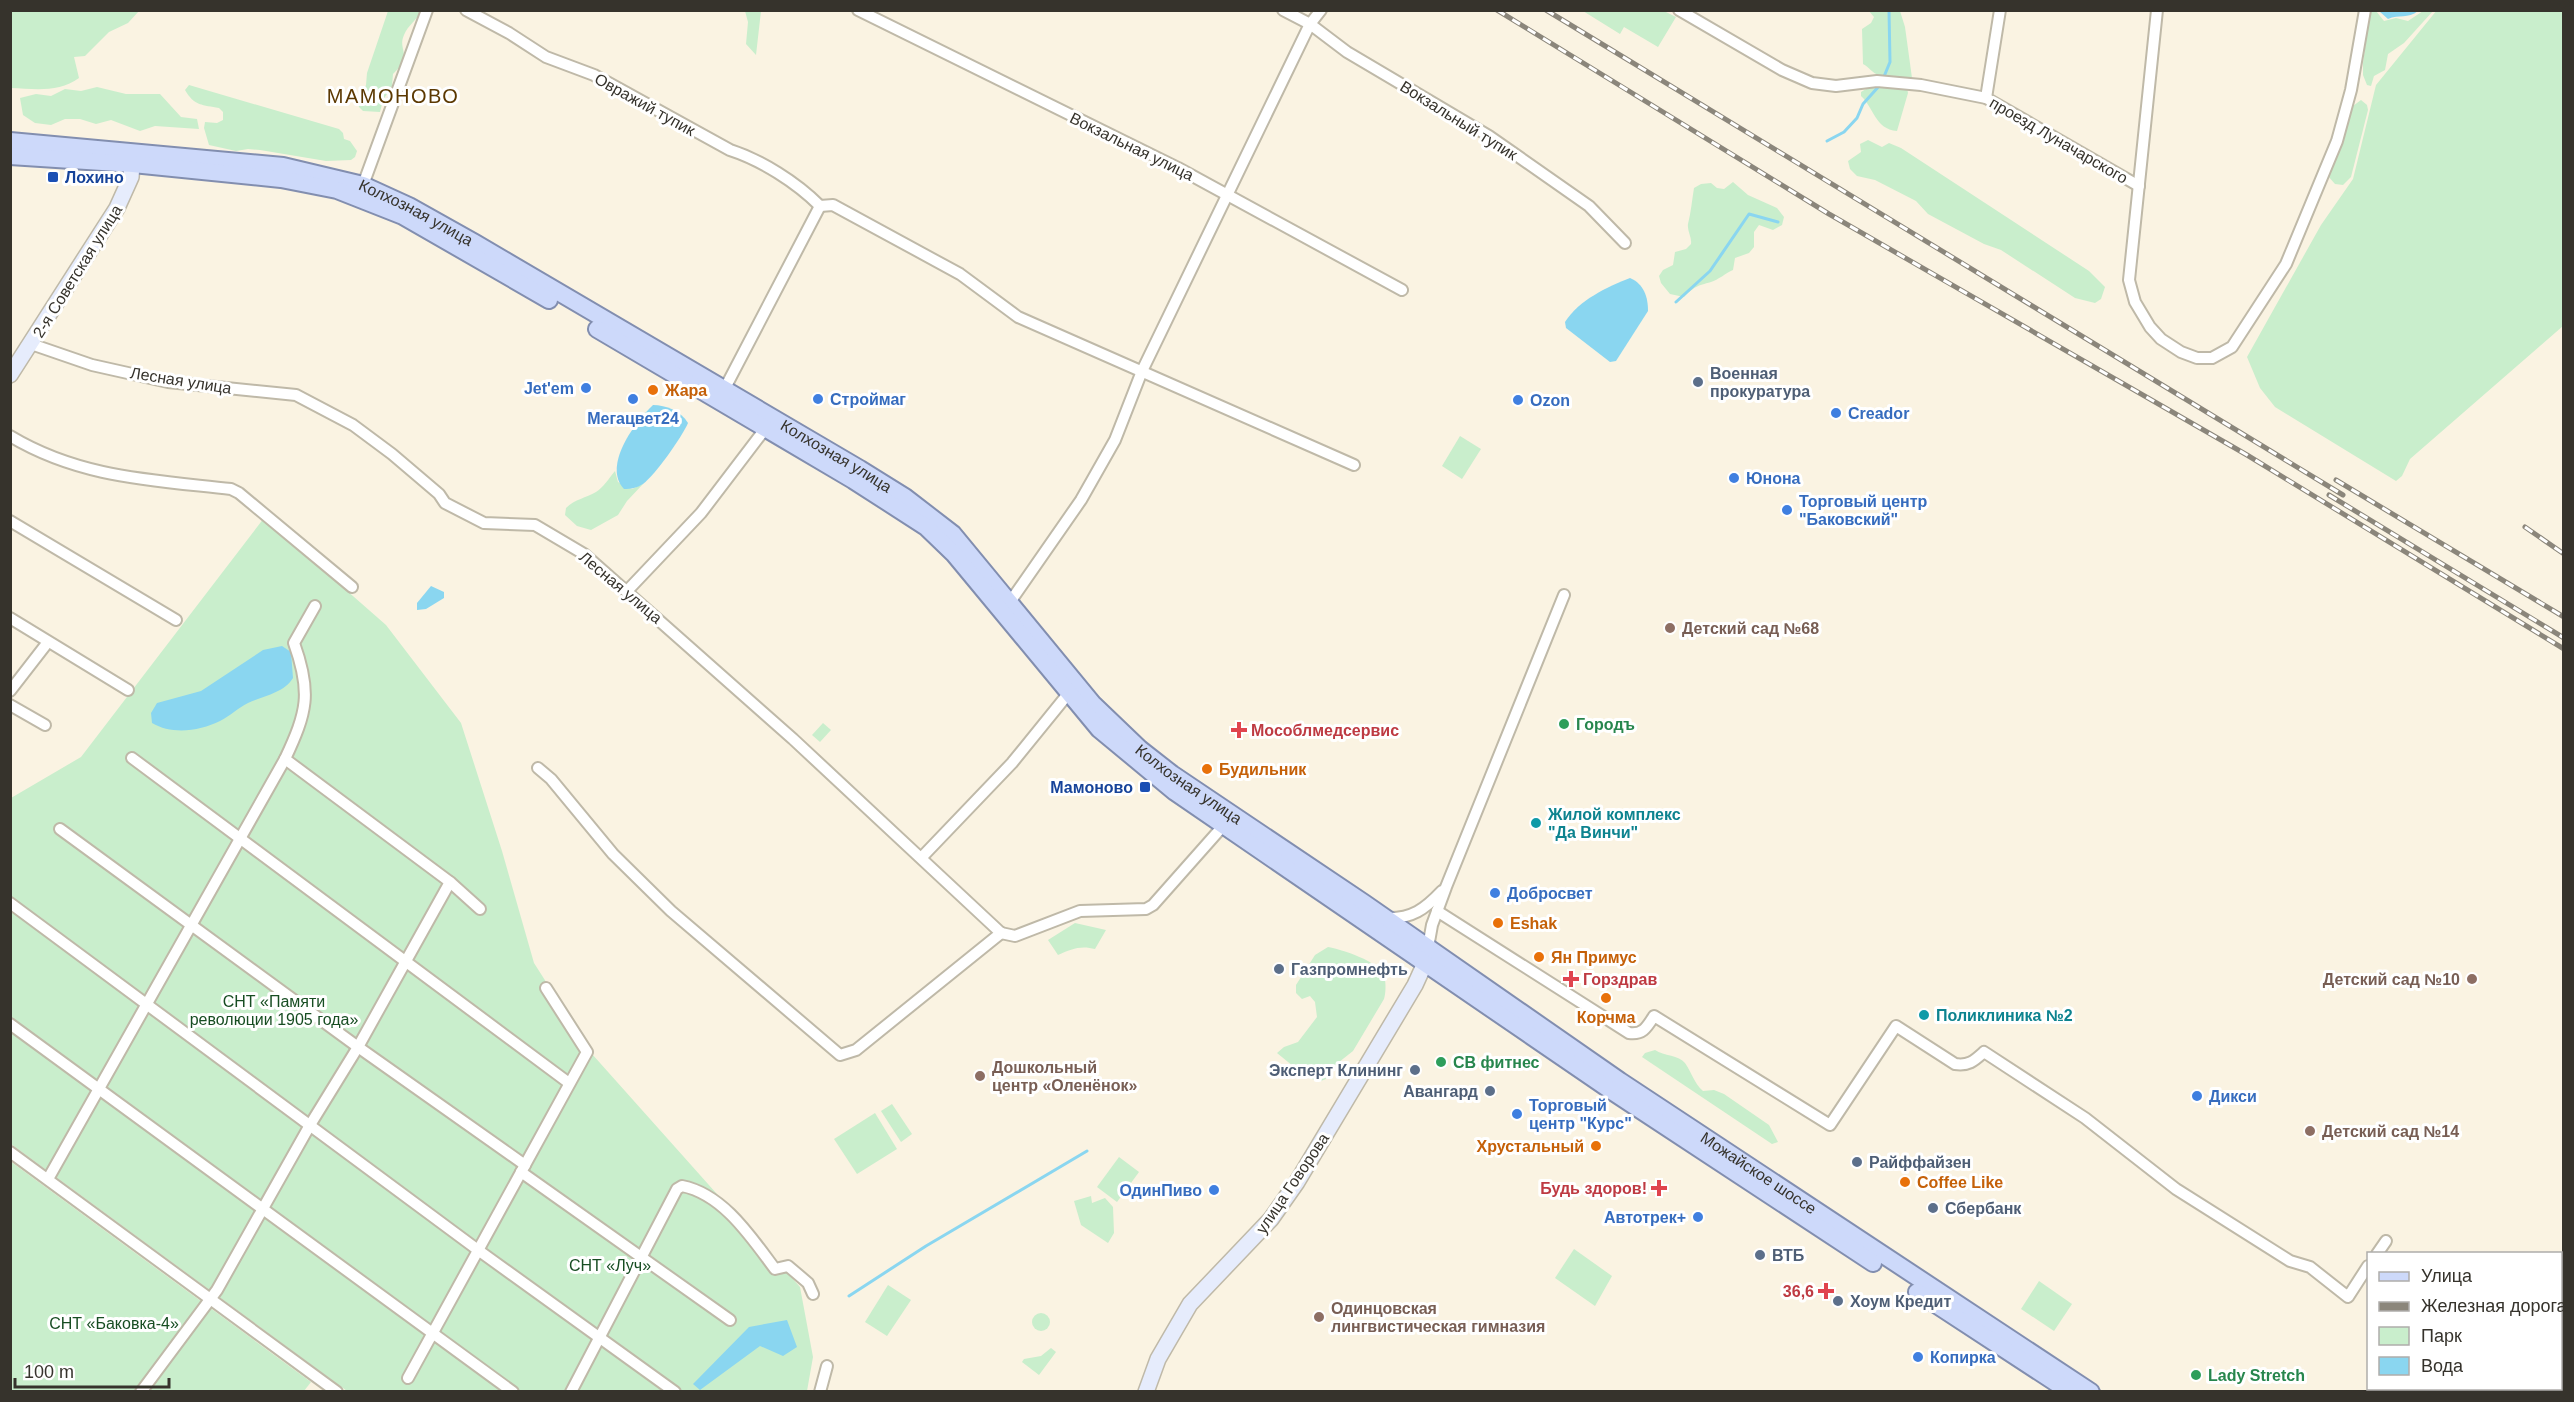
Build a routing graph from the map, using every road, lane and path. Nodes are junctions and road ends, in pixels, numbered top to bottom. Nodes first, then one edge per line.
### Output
1 (427, 10) edge
2 (466, 10) edge
3 (858, 10) edge
4 (1283, 10) edge
5 (1321, 10) edge
6 (1679, 10) edge
7 (2000, 10) edge
8 (2157, 10) edge
9 (2365, 10) edge
10 (1310, 24) junction
11 (1986, 98) junction
12 (10, 141) edge
13 (10, 156) edge
14 (133, 157) junction
15 (363, 184) junction
16 (2139, 186) junction
17 (1227, 193) junction
18 (819, 206) junction
19 (1624, 243) dead end
20 (1402, 290) dead end
21 (32, 344) junction
22 (1142, 371) junction
23 (10, 375) edge
24 (724, 390) junction
25 (765, 429) junction
26 (10, 436) edge
27 (1354, 465) dead end
28 (10, 521) edge
29 (352, 587) dead end
30 (627, 591) junction
31 (1564, 595) dead end
32 (1010, 602) junction
33 (315, 606) dead end
34 (10, 618) edge
35 (176, 620) dead end
36 (48, 642) junction
37 (128, 690) dead end
38 (10, 691) edge
39 (1068, 694) junction
40 (10, 705) edge
41 (45, 725) dead end
42 (132, 758) dead end
43 (285, 759) junction
44 (538, 768) dead end
45 (1223, 826) junction
46 (60, 829) dead end
47 (240, 839) junction
48 (922, 857) junction
49 (450, 882) junction
50 (1446, 886) junction
51 (10, 903) edge
52 (480, 909) dead end
53 (1437, 911) junction
54 (1384, 918) junction
55 (192, 923) junction
56 (1001, 933) junction
57 (1426, 955) junction
58 (405, 962) junction
59 (546, 988) dead end
60 (145, 1005) junction
61 (10, 1024) edge
62 (358, 1047) junction
63 (569, 1083) junction
64 (99, 1088) junction
65 (310, 1125) junction
66 (10, 1152) edge
67 (523, 1168) junction
68 (48, 1179) junction
69 (262, 1208) junction
70 (2386, 1241) dead end
71 (478, 1250) junction
72 (2378, 1252) edge
73 (641, 1258) junction
74 (2367, 1268) edge
75 (813, 1294) dead end
76 (211, 1299) junction
77 (730, 1320) dead end
78 (433, 1332) junction
79 (600, 1340) junction
80 (827, 1366) dead end
81 (408, 1378) dead end
82 (141, 1392) edge
83 (337, 1392) edge
84 (513, 1392) edge
85 (571, 1392) edge
86 (675, 1392) edge
87 (820, 1392) edge
88 (1146, 1392) edge
89 (2070, 1392) edge
90 (2091, 1392) edge

1 - 15 street
2 - 18 street, Овражий тупик
3 - 17 street, Вокзальная улица
4 - 10 street, Вокзальный тупик
5 - 10 street
6 - 11 street, проезд Луначарского
7 - 11 street
8 - 16 street
9 - 16 street
10 - 17 street
10 - 19 street, Вокзальный тупик
11 - 16 street, проезд Луначарского
12 - 14 main road
13 - 14 main road
14 - 15 main road, Колхозная улица
14 - 21 main road, 2-я Советская улица
14 - 25 main road, Колхозная улица
15 - 24 main road, Колхозная улица
17 - 20 street, Вокзальная улица
17 - 22 street
18 - 22 street
18 - 24 street
21 - 23 main road, 2-я Советская улица
21 - 30 street, Лесная улица
22 - 27 street
22 - 32 street
24 - 32 main road, Колхозная улица
25 - 30 street
25 - 39 main road, Колхозная улица
26 - 29 street
28 - 35 street
30 - 48 street, Лесная улица
31 - 50 street
32 - 54 main road, Колхозная улица
33 - 43 street
34 - 36 street
36 - 37 street
36 - 38 street
39 - 45 main road, Колхозная улица
39 - 48 street
40 - 41 street
42 - 47 street
43 - 47 street
43 - 49 street
44 - 56 street
45 - 56 street
45 - 57 main road, Колхозная улица
46 - 55 street
47 - 55 street
47 - 58 street
48 - 56 street, Лесная улица
49 - 52 street
49 - 58 street
50 - 53 street
50 - 54 street
51 - 60 street
53 - 57 street
53 - 74 street
54 - 57 main road, Колхозная улица
55 - 60 street
55 - 62 street
57 - 88 main road, улица Говорова
57 - 89 main road, Можайское шоссе
57 - 90 main road, Можайское шоссе
58 - 62 street
58 - 63 street
59 - 63 street
60 - 64 street
60 - 65 street
61 - 64 street
62 - 65 street
62 - 67 street
63 - 67 street
64 - 68 street
64 - 69 street
65 - 69 street
65 - 71 street
66 - 68 street
67 - 71 street
67 - 73 street
68 - 76 street
69 - 76 street
69 - 78 street
70 - 72 street
71 - 78 street
71 - 79 street
73 - 75 street
73 - 77 street
73 - 79 street
76 - 82 street
76 - 83 street
78 - 81 street
78 - 84 street
79 - 85 street
79 - 86 street
80 - 87 street

